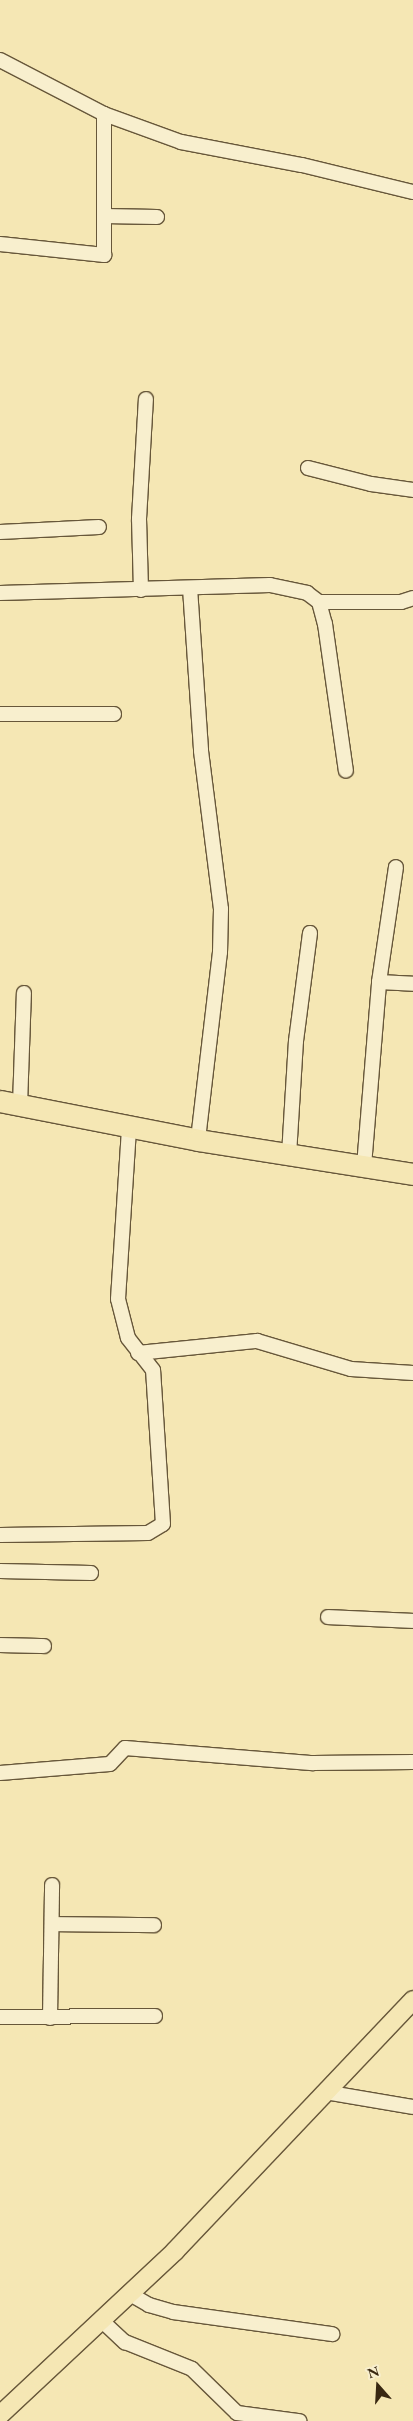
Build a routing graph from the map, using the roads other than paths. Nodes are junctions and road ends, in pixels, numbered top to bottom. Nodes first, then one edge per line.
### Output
1 (0, 60) edge
2 (104, 114) junction
3 (413, 192) edge
4 (104, 216) junction
5 (157, 217) dead end
6 (0, 244) edge
7 (146, 399) dead end
8 (308, 468) dead end
9 (413, 490) edge
10 (99, 527) dead end
11 (0, 532) edge
12 (190, 588) junction
13 (141, 590) junction
14 (0, 593) edge
15 (413, 598) edge
16 (319, 602) junction
17 (0, 714) edge
18 (114, 714) dead end
19 (346, 771) dead end
20 (396, 867) dead end
21 (310, 933) dead end
22 (379, 982) junction
23 (413, 984) edge
24 (24, 993) dead end
25 (10, 1103) edge
26 (129, 1126) junction
27 (198, 1140) junction
28 (289, 1155) junction
29 (364, 1166) junction
30 (413, 1174) edge
31 (138, 1353) junction
32 (413, 1373) edge
33 (0, 1535) edge
34 (0, 1571) edge
35 (91, 1573) dead end
36 (328, 1617) dead end
37 (413, 1620) edge
38 (0, 1645) edge
39 (44, 1646) dead end
40 (413, 1762) edge
41 (0, 1773) edge
42 (52, 1885) dead end
43 (52, 1924) junction
44 (154, 1925) dead end
45 (413, 2000) edge
46 (155, 2016) dead end
47 (0, 2017) edge
48 (50, 2018) junction
49 (325, 2092) junction
50 (413, 2107) edge
51 (130, 2294) junction
52 (102, 2320) junction
53 (332, 2334) dead end
54 (1, 2412) edge
55 (299, 2421) edge

1 - 2 street
2 - 3 street
2 - 4 street
4 - 5 street
4 - 6 street
7 - 13 street
8 - 9 street
10 - 11 street
12 - 13 street
12 - 16 street
12 - 27 street
13 - 14 street
15 - 16 street
16 - 19 street
17 - 18 street
20 - 22 street
21 - 28 street
22 - 23 street
22 - 29 street
24 - 25 street
25 - 26 highway
26 - 27 highway
26 - 31 street
27 - 28 highway
28 - 29 highway
29 - 30 highway
31 - 32 street
31 - 33 street
34 - 35 street
36 - 37 street
38 - 39 street
40 - 41 street
42 - 43 street
43 - 44 street
43 - 48 street
45 - 49 main road
46 - 48 street
47 - 48 street
49 - 50 street
49 - 51 main road
51 - 52 main road
51 - 53 street
52 - 54 main road
52 - 55 street

